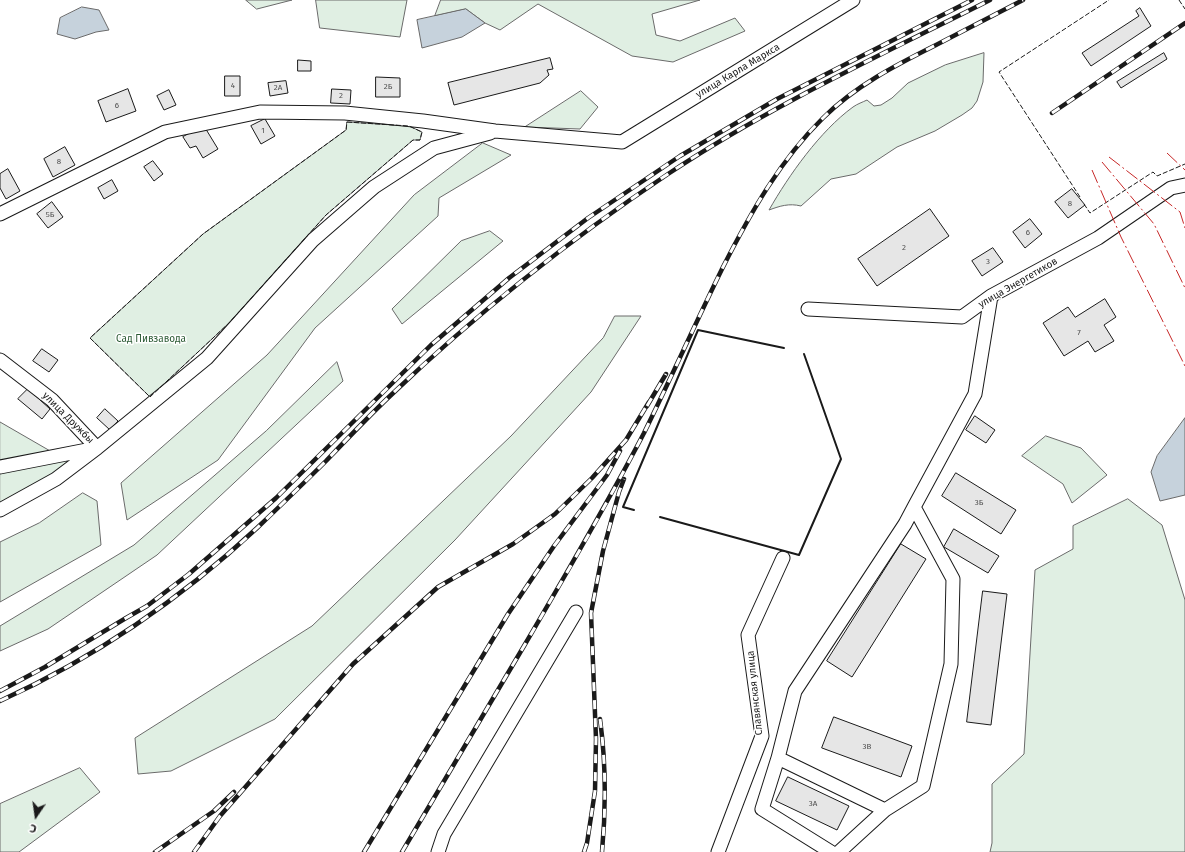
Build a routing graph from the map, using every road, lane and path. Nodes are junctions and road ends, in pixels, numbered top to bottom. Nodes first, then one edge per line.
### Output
1 (849, 1) edge
2 (495, 131) junction
3 (1185, 185) edge
4 (0, 214) edge
5 (991, 296) junction
6 (808, 309) dead end
7 (0, 360) edge
8 (97, 448) junction
9 (0, 467) edge
10 (914, 507) junction
11 (0, 510) edge
12 (783, 558) dead end
13 (576, 612) dead end
14 (778, 758) junction
15 (884, 810) junction
16 (438, 852) edge
17 (718, 852) edge
18 (831, 852) edge
19 (838, 852) edge

1 - 2 street, улица Карла Маркса
2 - 4 street
2 - 8 street
3 - 5 street, улица Энергетиков
5 - 6 street, улица Энергетиков
5 - 10 street
7 - 8 street, улица Дружбы
8 - 9 street
8 - 11 street
10 - 14 street
10 - 15 street
12 - 17 street, Славянская улица
13 - 16 street
14 - 15 street
14 - 18 street
15 - 19 street

